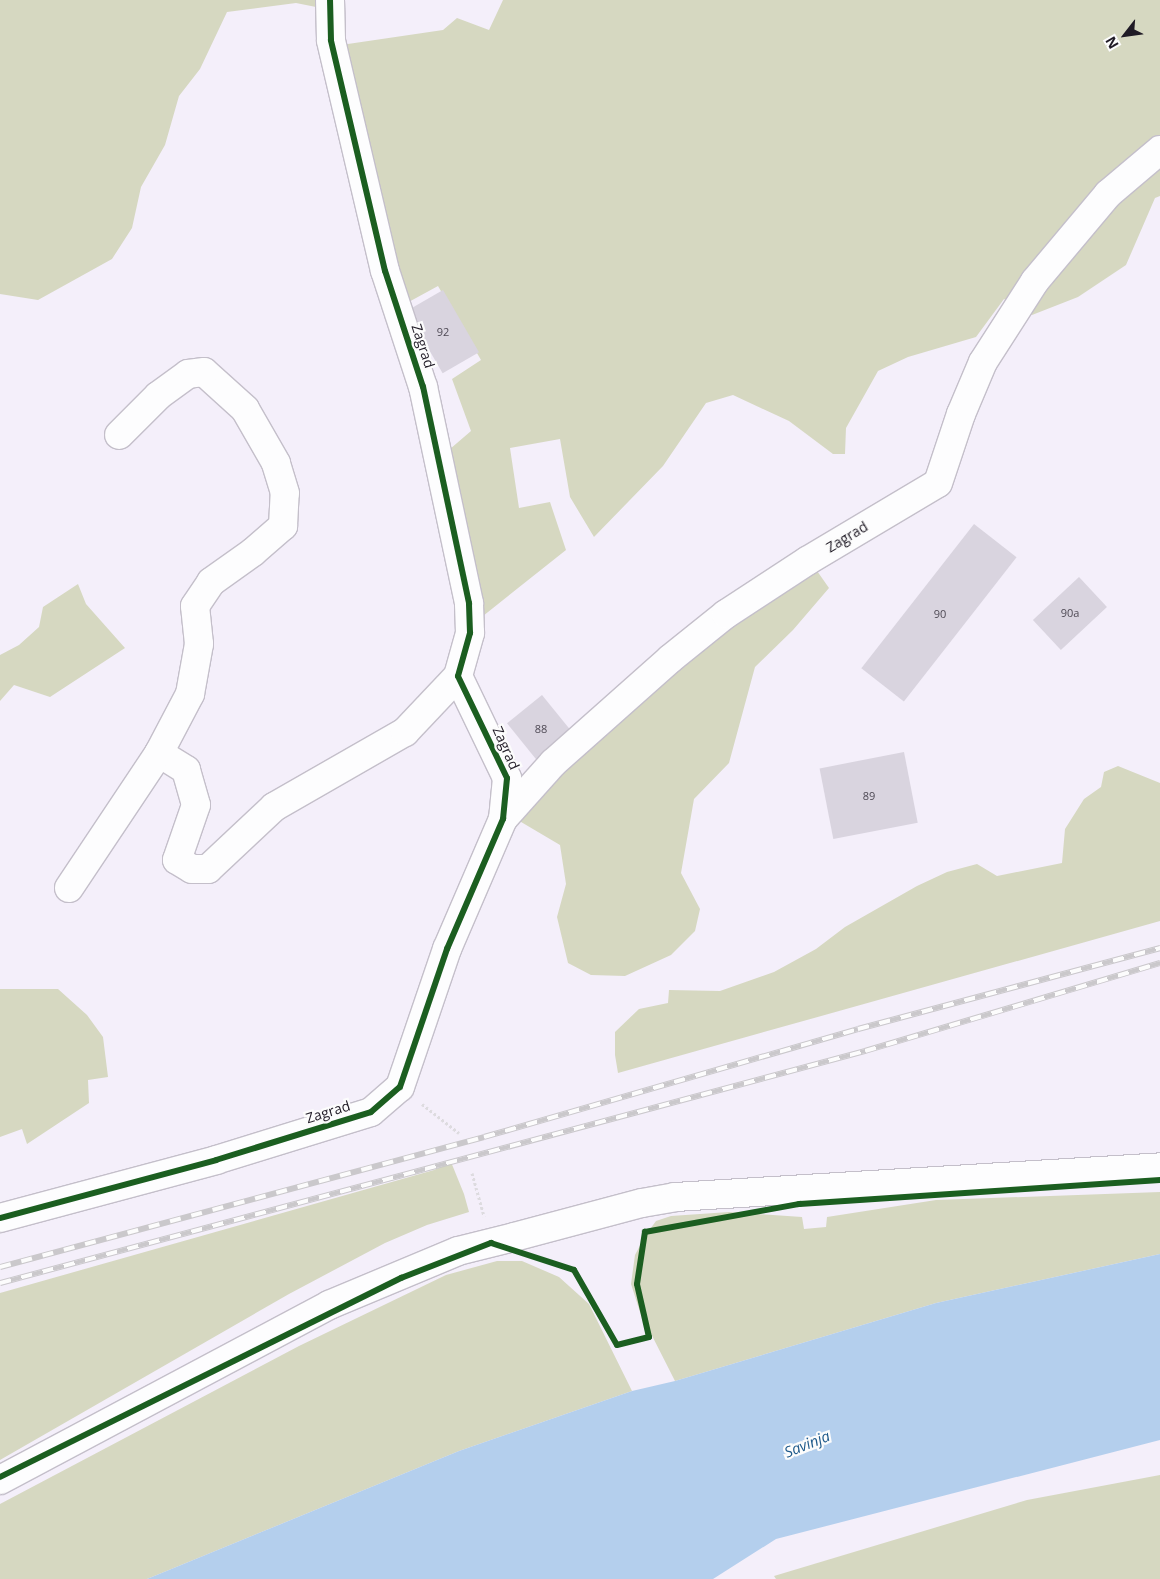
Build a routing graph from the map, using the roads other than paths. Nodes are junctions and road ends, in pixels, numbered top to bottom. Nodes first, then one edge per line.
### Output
1 (330, 0) edge
2 (1160, 150) edge
3 (119, 436) dead end
4 (458, 676) junction
5 (159, 753) junction
6 (503, 819) junction
7 (69, 888) dead end
8 (1160, 1167) edge
9 (0, 1218) edge
10 (0, 1480) edge

1 - 4 street, Zagrad
2 - 6 street, Zagrad
3 - 5 street
4 - 5 street, Zagrad
4 - 6 street, Zagrad
5 - 7 street
6 - 9 street, Zagrad
8 - 10 street

